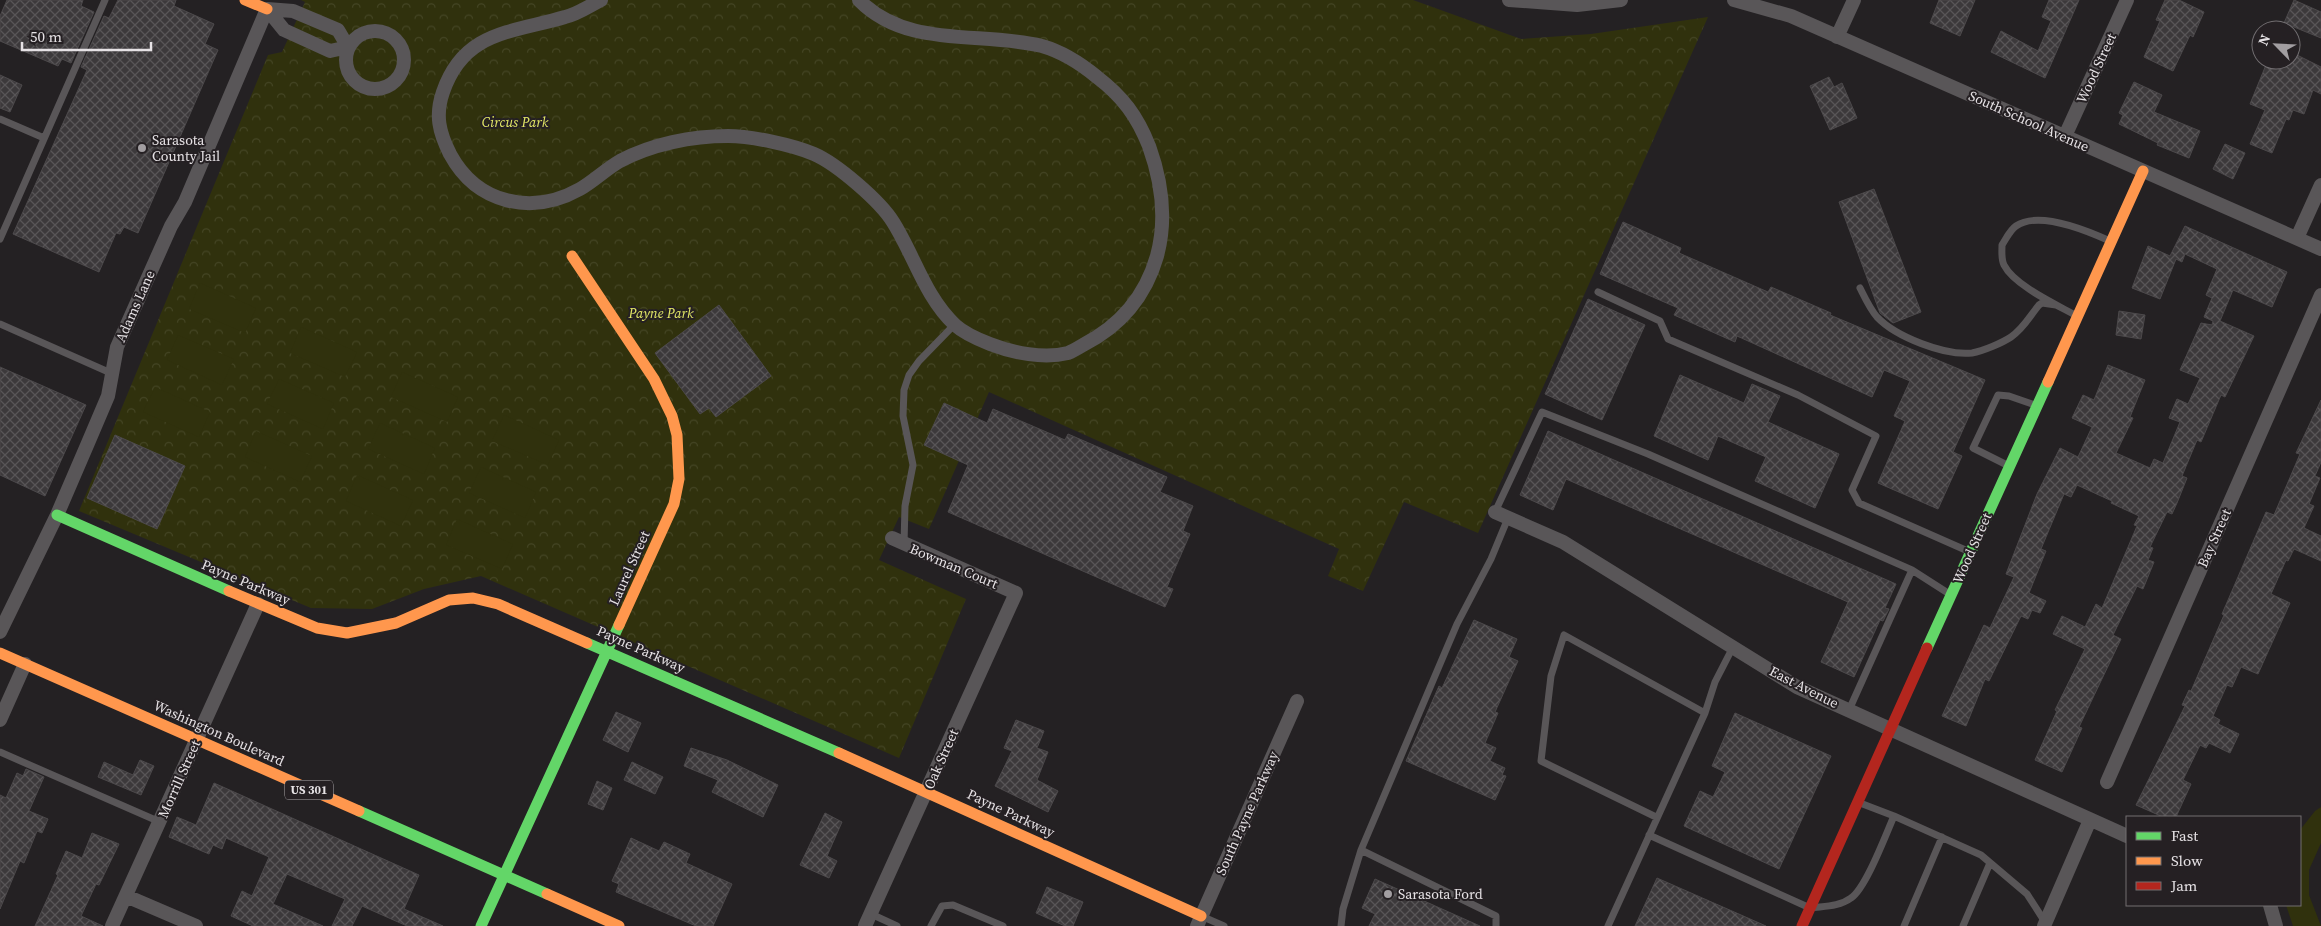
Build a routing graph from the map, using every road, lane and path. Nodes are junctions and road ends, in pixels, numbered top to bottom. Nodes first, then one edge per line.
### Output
1 (105, 0) edge
2 (245, 0) edge
3 (601, 0) edge
4 (859, 0) edge
5 (1509, 0) edge
6 (1621, 0) edge
7 (1734, 0) edge
8 (1854, 0) edge
9 (2127, 0) edge
10 (1577, 3) edge
11 (269, 5) edge
12 (1838, 37) junction
13 (348, 47) junction
14 (0, 119) edge
15 (2065, 136) junction
16 (44, 138) junction
17 (2143, 171) junction
18 (2321, 185) edge
19 (0, 238) edge
20 (2296, 238) junction
21 (2111, 241) junction
22 (2321, 248) edge
23 (572, 256) dead end
24 (1860, 288) dead end
25 (1598, 292) dead end
26 (2321, 295) edge
27 (2056, 305) junction
28 (2078, 316) junction
29 (0, 324) edge
30 (954, 325) junction
31 (114, 374) junction
32 (2037, 406) junction
33 (2010, 466) junction
34 (1495, 512) joint
35 (57, 515) junction
36 (1508, 518) junction
37 (898, 541) joint
38 (1971, 552) junction
39 (1912, 570) junction
40 (1016, 593) joint
41 (1951, 596) junction
42 (258, 604) junction
43 (0, 632) edge
44 (1733, 647) junction
45 (607, 650) junction
46 (0, 653) edge
47 (25, 664) junction
48 (1297, 700) dead end
49 (1849, 710) junction
50 (1705, 713) junction
51 (0, 720) edge
52 (1891, 729) junction
53 (197, 740) junction
54 (0, 752) edge
55 (2107, 782) dead end
56 (927, 791) junction
57 (1858, 801) junction
58 (1894, 816) junction
59 (1656, 818) junction
60 (2090, 820) junction
61 (160, 822) junction
62 (1649, 835) junction
63 (2126, 836) edge
64 (1942, 837) junction
65 (1361, 850) junction
66 (1990, 863) junction
67 (503, 875) junction
68 (126, 896) junction
69 (1810, 908) junction
70 (868, 920) edge
71 (1199, 921) edge
72 (2044, 924) edge
73 (112, 926) edge
74 (196, 926) edge
75 (481, 926) edge
76 (619, 926) edge
77 (897, 926) edge
78 (931, 926) edge
79 (1003, 926) edge
80 (1224, 926) edge
81 (1341, 926) edge
82 (1496, 926) edge
83 (1608, 926) edge
84 (1802, 926) edge
85 (1904, 926) edge
86 (1963, 926) edge

1 - 16 lane
2 - 11 street
3 - 30 street
4 - 30 street
5 - 10 street
6 - 10 street
7 - 12 street, South School Avenue
8 - 12 street
9 - 15 street, Wood Street
11 - 13 street
11 - 13 street
11 - 31 street, Adams Lane
12 - 15 street, South School Avenue
13 - 13 street
14 - 16 lane
15 - 17 street, South School Avenue
16 - 19 lane
17 - 20 street, South School Avenue
17 - 21 street, Wood Street
18 - 20 street
20 - 22 street, South School Avenue
21 - 27 lane
21 - 28 street, Wood Street
23 - 45 street, Laurel Street
24 - 27 lane
25 - 38 lane
26 - 55 street, Bay Street
27 - 28 lane
28 - 32 street, Wood Street
29 - 31 lane
30 - 37 lane
31 - 35 street, Adams Lane
32 - 33 street, Wood Street
32 - 33 lane
33 - 38 street, Wood Street
34 - 36 street, East Avenue
34 - 39 lane
35 - 42 street, Payne Parkway
35 - 43 street, Adams Lane
36 - 44 street, East Avenue
36 - 65 lane
37 - 40 street, Bowman Court
38 - 41 street, Wood Street
39 - 41 lane
39 - 49 lane
40 - 56 street, Oak Street
41 - 52 street, Wood Street
42 - 45 street, Payne Parkway
42 - 53 street, Morrill Street
44 - 49 street, East Avenue
44 - 50 lane
45 - 56 street, Payne Parkway
45 - 67 street, Laurel Street
46 - 47 street, Washington Boulevard / US 301
47 - 51 street
47 - 53 street, Washington Boulevard / US 301
48 - 71 street, South Payne Parkway
49 - 52 street, East Avenue
50 - 59 lane
50 - 59 lane
52 - 57 street, Wood Street
52 - 60 street, East Avenue
53 - 61 street, Morrill Street
53 - 67 street, Washington Boulevard / US 301
54 - 61 lane
56 - 70 street, Oak Street
56 - 71 street, Payne Parkway
57 - 58 lane
57 - 69 street, Wood Street
58 - 64 lane
58 - 69 lane
59 - 62 lane
60 - 63 street, East Avenue
60 - 72 street
61 - 68 street, Morrill Street
62 - 69 lane
62 - 83 lane
64 - 66 lane
64 - 85 lane
65 - 81 lane
65 - 82 lane
66 - 72 lane
66 - 86 lane
67 - 75 street, Laurel Street
67 - 76 street, Washington Boulevard / US 301
68 - 73 street, Morrill Street
68 - 74 street
69 - 84 street, Wood Street
70 - 77 lane
71 - 80 lane
78 - 79 lane

